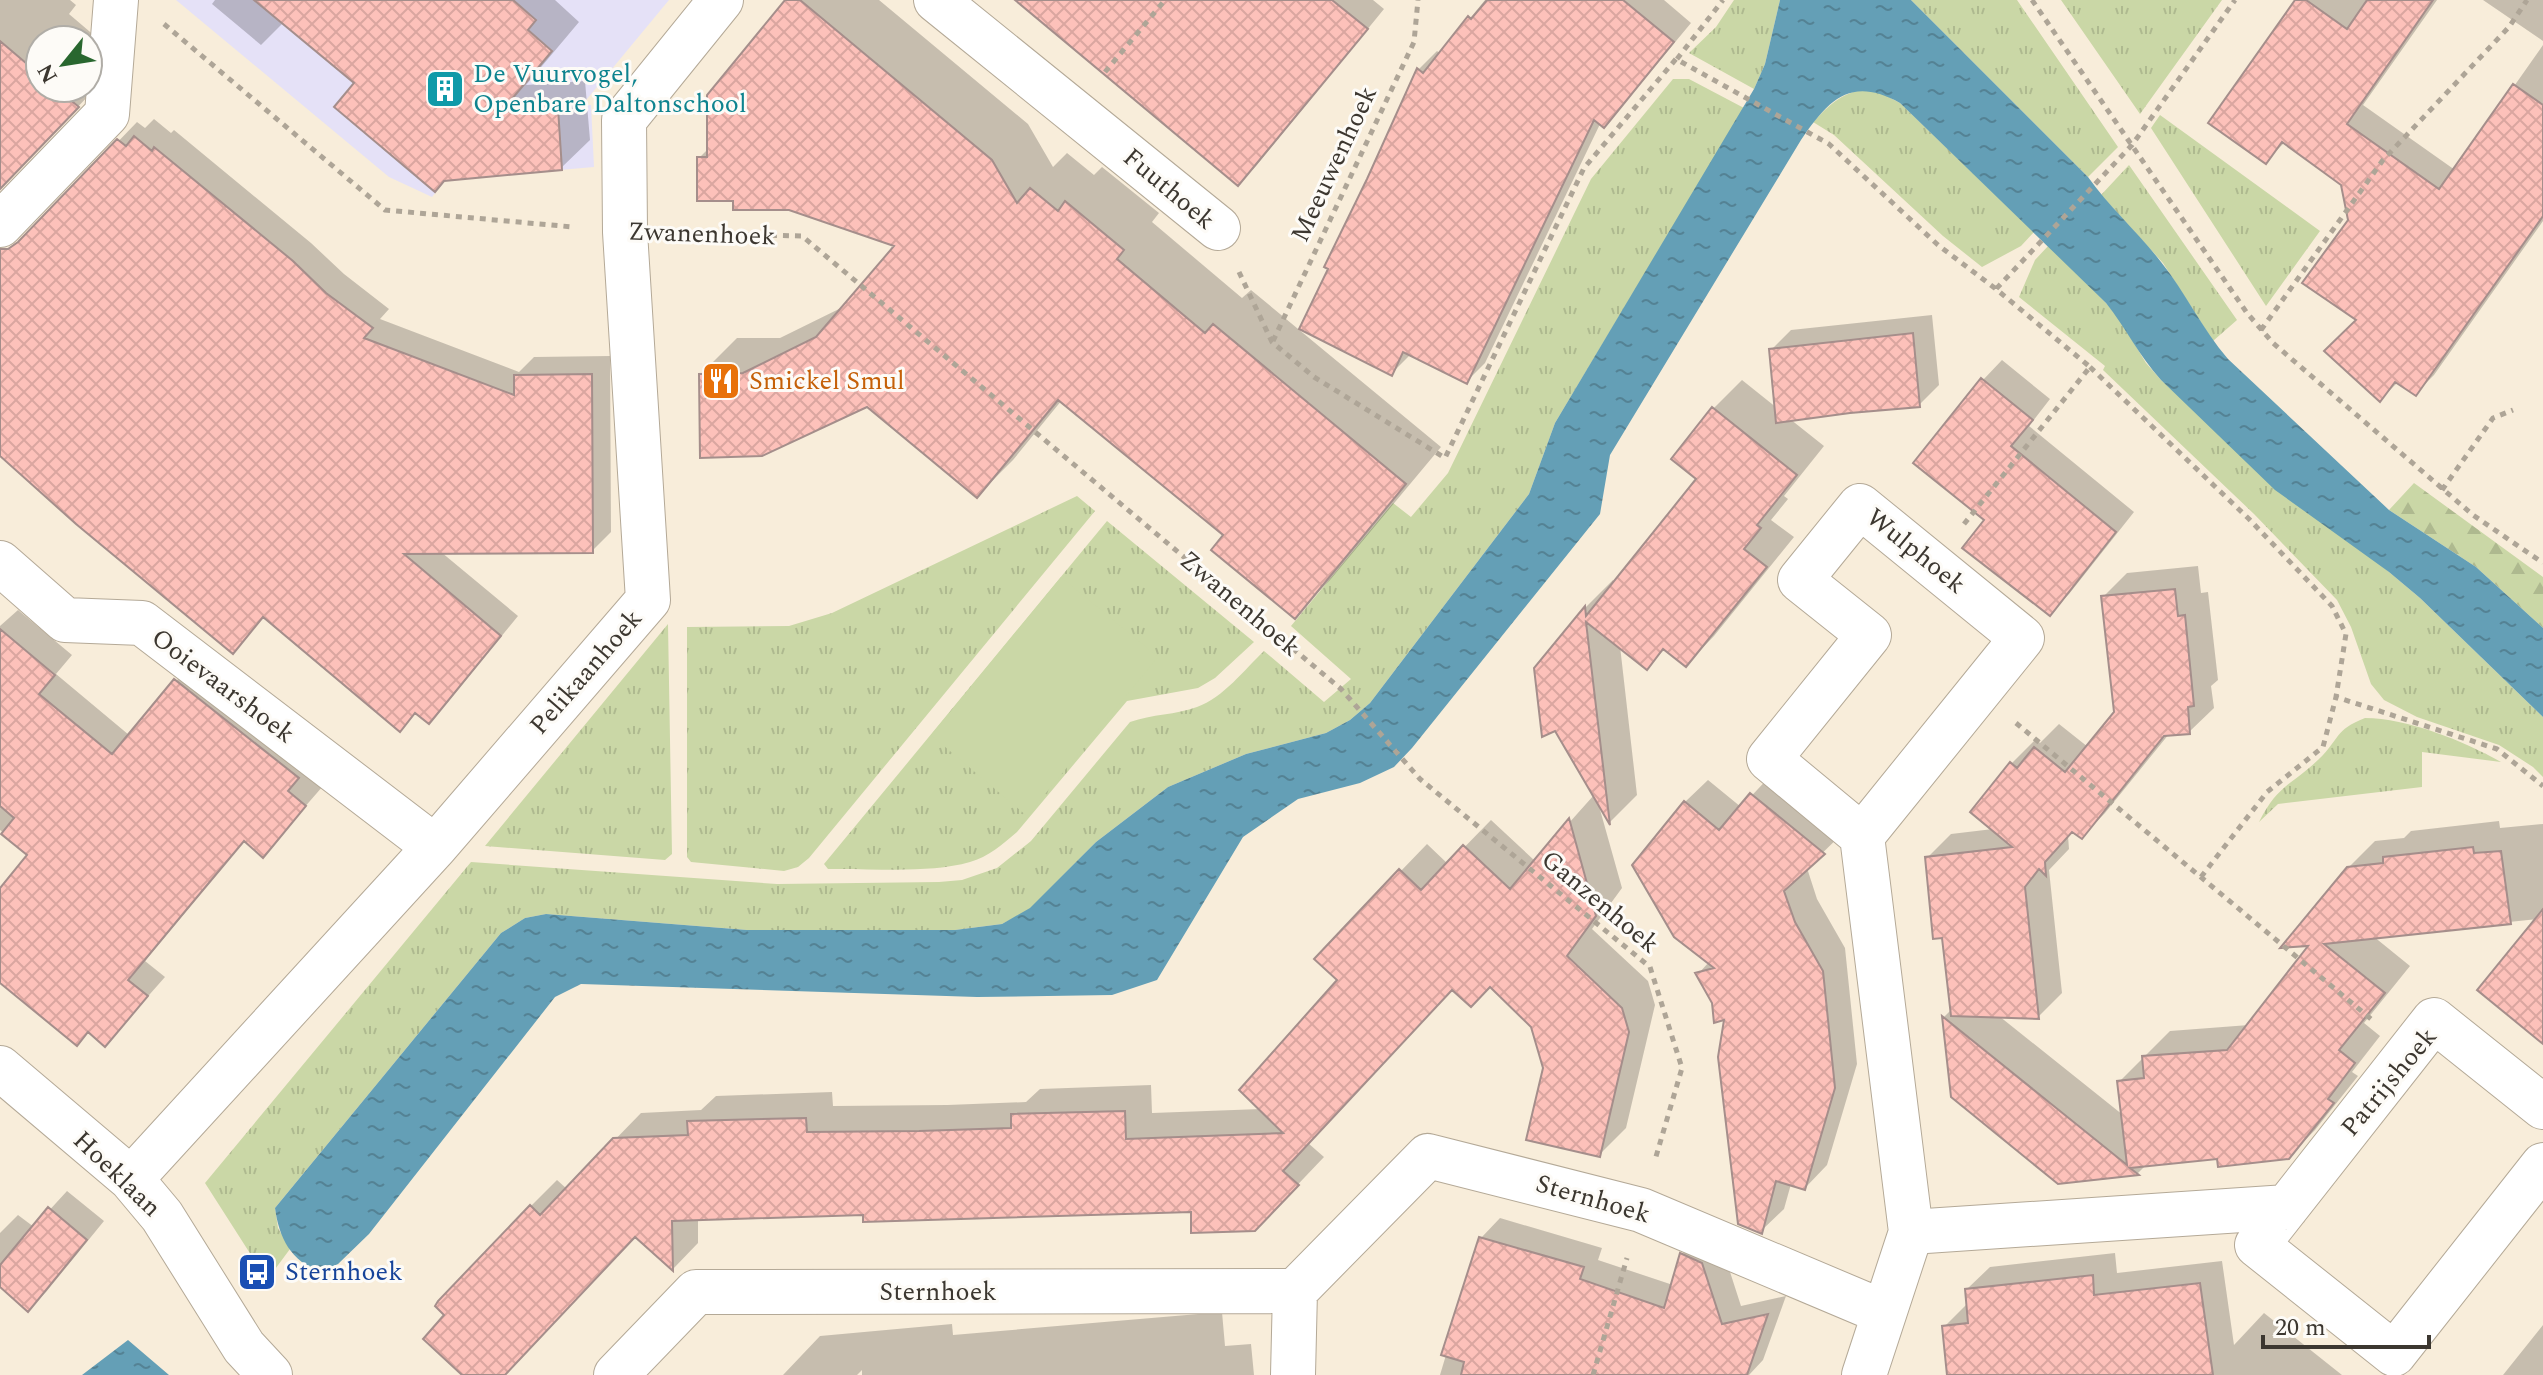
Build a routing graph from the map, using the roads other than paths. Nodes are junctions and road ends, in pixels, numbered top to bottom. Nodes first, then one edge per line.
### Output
1 (721, 0) edge
2 (936, 0) edge
3 (116, 4) edge
4 (0, 225) edge
5 (1218, 228) road end
6 (0, 563) edge
7 (1862, 836) junction
8 (435, 847) junction
9 (0, 1068) edge
10 (2543, 1107) edge
11 (2543, 1165) edge
12 (131, 1179) junction
13 (2287, 1207) junction
14 (1911, 1232) junction
15 (1295, 1291) junction
16 (1883, 1312) junction
17 (270, 1375) edge
18 (616, 1375) edge
19 (1293, 1375) edge
20 (1864, 1375) edge

1 - 8 street, Pelikaanhoek
2 - 5 street, Fuuthoek
3 - 4 street
6 - 8 street, Ooievaarshoek
7 - 7 street, Wulphoek
7 - 14 street
8 - 12 street, Pelikaanhoek
9 - 12 street, Hoeklaan
10 - 13 street, Patrijshoek
11 - 13 street, Patrijshoek
12 - 17 street, Hoeklaan
13 - 14 street
14 - 16 street
15 - 16 street, Sternhoek
15 - 18 street, Sternhoek
15 - 19 street
16 - 20 street

